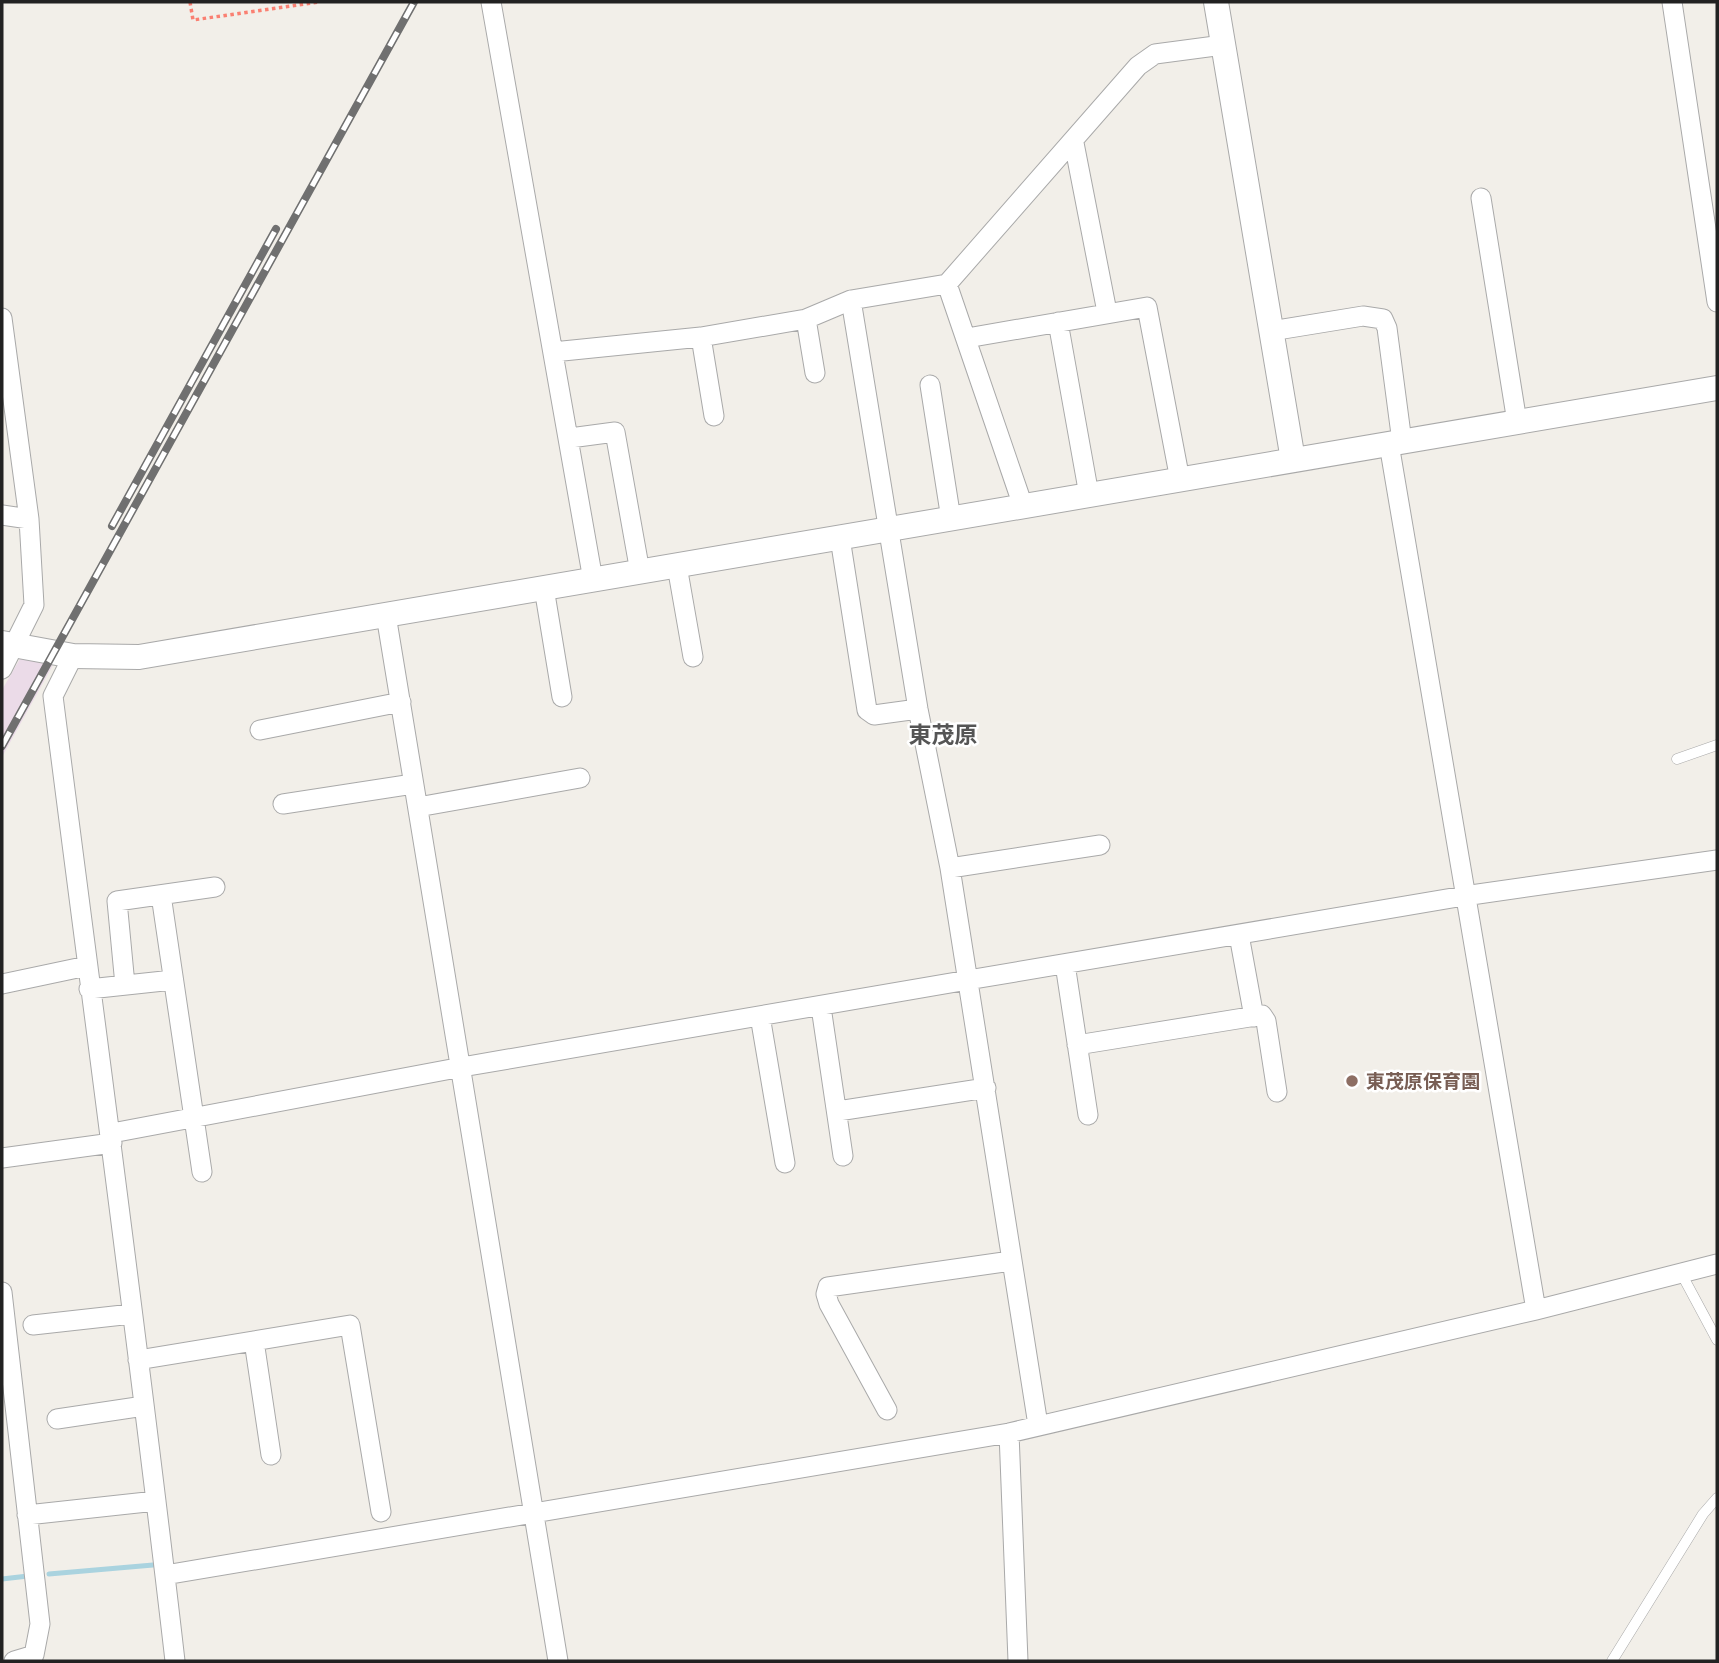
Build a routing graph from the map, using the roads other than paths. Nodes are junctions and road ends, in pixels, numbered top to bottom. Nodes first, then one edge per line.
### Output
1 (491, 2) edge
2 (1216, 2) edge
3 (1672, 2) edge
4 (1223, 45) junction
5 (1074, 143) junction
6 (1480, 198) dead end
7 (1710, 209) edge
8 (947, 284) junction
9 (851, 300) junction
10 (1717, 303) edge
11 (1107, 312) junction
12 (2, 319) edge
13 (806, 319) junction
14 (1058, 322) junction
15 (1271, 331) junction
16 (701, 337) junction
17 (967, 338) junction
18 (553, 352) junction
19 (815, 373) dead end
20 (930, 385) dead end
21 (1717, 388) edge
22 (8, 416) edge
23 (715, 416) dead end
24 (1517, 422) junction
25 (570, 438) junction
26 (1395, 443) junction
27 (1293, 460) junction
28 (1180, 480) junction
29 (1089, 495) junction
30 (1023, 506) junction
31 (2, 515) edge
32 (29, 519) junction
33 (951, 519) junction
34 (891, 529) junction
35 (840, 538) junction
36 (677, 566) junction
37 (640, 572) junction
38 (593, 580) junction
39 (544, 588) junction
40 (386, 615) junction
41 (9, 644) edge
42 (73, 656) junction
43 (693, 657) dead end
44 (2, 669) edge
45 (562, 697) dead end
46 (401, 702) junction
47 (918, 709) junction
48 (260, 730) dead end
49 (1717, 746) edge
50 (1677, 759) dead end
51 (580, 778) dead end
52 (414, 784) junction
53 (283, 804) dead end
54 (418, 807) junction
55 (1100, 845) dead end
56 (1717, 860) edge
57 (950, 868) junction
58 (215, 887) dead end
59 (161, 895) junction
60 (1464, 896) junction
61 (1240, 936) junction
62 (1066, 964) junction
63 (87, 967) junction
64 (173, 980) junction
65 (968, 980) junction
66 (2, 984) edge
67 (125, 985) junction
68 (89, 989) junction
69 (821, 1007) junction
70 (760, 1016) junction
71 (1254, 1017) junction
72 (1077, 1045) junction
73 (462, 1067) junction
74 (986, 1088) junction
75 (1277, 1092) dead end
76 (838, 1111) junction
77 (1087, 1115) dead end
78 (194, 1117) junction
79 (112, 1138) junction
80 (843, 1156) dead end
81 (2, 1158) edge
82 (785, 1163) dead end
83 (202, 1172) dead end
84 (1011, 1261) junction
85 (1717, 1264) edge
86 (1681, 1273) junction
87 (2, 1292) edge
88 (1536, 1310) junction
89 (132, 1314) junction
90 (33, 1325) dead end
91 (1717, 1340) edge
92 (254, 1341) junction
93 (138, 1360) junction
94 (144, 1406) junction
95 (887, 1410) dead end
96 (57, 1419) dead end
97 (1038, 1425) junction
98 (1009, 1433) junction
99 (271, 1455) dead end
100 (1717, 1498) edge
101 (156, 1501) junction
102 (381, 1512) dead end
103 (532, 1514) junction
104 (27, 1515) junction
105 (165, 1576) junction
106 (14, 1661) edge
107 (175, 1661) edge
108 (558, 1661) edge
109 (1018, 1661) edge
110 (1612, 1661) edge

1 - 18 street
2 - 4 street
3 - 7 street
4 - 5 street
4 - 15 street
5 - 8 street
5 - 11 street
6 - 24 street
7 - 10 street
8 - 9 street
8 - 17 street
9 - 13 street
9 - 34 street
11 - 14 street
11 - 28 street
12 - 22 street
13 - 16 street
13 - 19 street
14 - 17 street
14 - 29 street
15 - 26 street
15 - 27 street
16 - 18 street
16 - 23 street
17 - 30 street
18 - 25 street
20 - 33 street
21 - 24 street
22 - 32 street
24 - 26 street
25 - 37 street
25 - 38 street
26 - 27 street
26 - 60 street
27 - 28 street
28 - 29 street
29 - 30 street
30 - 33 street
31 - 32 street
32 - 41 street
33 - 34 street
34 - 35 street
34 - 47 street
35 - 36 street
35 - 47 street
36 - 37 street
36 - 43 street
37 - 38 street
38 - 39 street
39 - 40 street
39 - 45 street
40 - 42 street
40 - 46 street
41 - 42 street
41 - 44 street
42 - 63 street
46 - 48 street
46 - 52 street
47 - 57 street
49 - 50 lane
51 - 54 street
52 - 53 street
52 - 54 street
54 - 73 street
55 - 57 street
56 - 60 street
57 - 65 street
58 - 59 street
59 - 64 street
59 - 67 street
60 - 61 street
60 - 88 street
61 - 62 street
61 - 71 street
62 - 65 street
62 - 72 street
63 - 66 street
63 - 68 street
64 - 67 street
64 - 78 street
65 - 69 street
65 - 74 street
67 - 68 street
68 - 79 street
69 - 70 street
69 - 76 street
70 - 73 street
70 - 82 street
71 - 72 street
71 - 75 street
72 - 77 street
73 - 78 street
73 - 103 street
74 - 76 street
74 - 84 street
76 - 80 street
78 - 79 street
78 - 83 street
79 - 81 street
79 - 89 street
84 - 95 street
84 - 97 street
85 - 86 street
86 - 88 street
86 - 91 lane
87 - 104 street
88 - 97 street
89 - 90 street
89 - 93 street
92 - 93 street
92 - 99 street
92 - 102 street
93 - 94 street
94 - 96 street
94 - 101 street
97 - 98 street
98 - 103 street
98 - 109 street
100 - 110 lane
101 - 104 street
101 - 105 street
103 - 105 street
103 - 108 street
104 - 106 street
105 - 107 street

